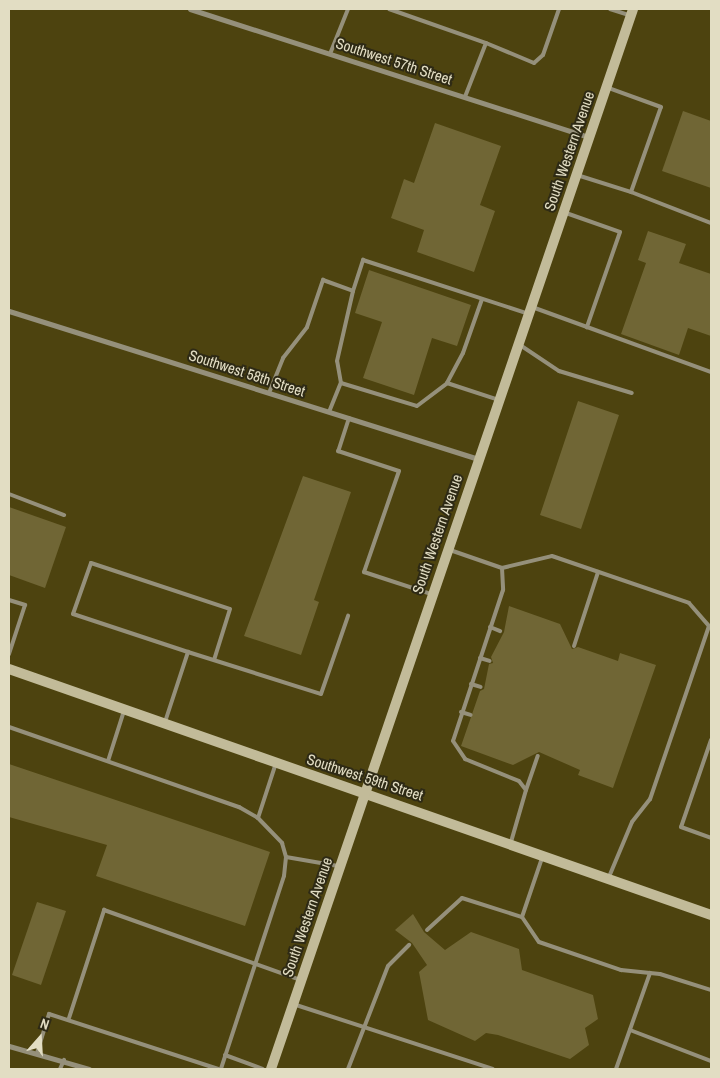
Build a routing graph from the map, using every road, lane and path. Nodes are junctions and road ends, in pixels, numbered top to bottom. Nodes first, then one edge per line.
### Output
1 (190, 9) edge
2 (348, 9) edge
3 (389, 9) edge
4 (559, 9) edge
5 (610, 9) edge
6 (632, 12) edge
7 (486, 43) junction
8 (330, 54) junction
9 (606, 87) junction
10 (465, 97) junction
11 (589, 137) junction
12 (577, 174) junction
13 (631, 192) junction
14 (564, 212) junction
15 (711, 222) edge
16 (353, 291) junction
17 (482, 299) junction
18 (530, 310) junction
19 (9, 311) edge
20 (587, 327) junction
21 (518, 344) junction
22 (711, 372) edge
23 (340, 383) junction
24 (447, 383) junction
25 (269, 393) junction
26 (632, 393) dead end
27 (499, 400) junction
28 (329, 412) junction
29 (350, 418) junction
30 (478, 459) junction
31 (9, 494) edge
32 (64, 514) dead end
33 (448, 549) junction
34 (502, 568) junction
35 (598, 572) junction
36 (432, 594) junction
37 (9, 600) edge
38 (348, 616) dead end
39 (490, 628) junction
40 (500, 631) dead end
41 (574, 646) dead end
42 (188, 652) junction
43 (9, 654) edge
44 (480, 658) junction
45 (214, 660) junction
46 (490, 661) dead end
47 (9, 670) edge
48 (471, 684) junction
49 (481, 687) dead end
50 (124, 710) junction
51 (461, 712) junction
52 (471, 715) dead end
53 (165, 724) junction
54 (9, 727) edge
55 (711, 740) edge
56 (538, 756) dead end
57 (108, 761) junction
58 (276, 763) junction
59 (526, 790) junction
60 (365, 792) junction
61 (258, 818) junction
62 (711, 838) edge
63 (511, 842) junction
64 (543, 853) junction
65 (286, 857) junction
66 (340, 867) junction
67 (609, 877) junction
68 (711, 915) edge
69 (522, 917) junction
70 (427, 930) dead end
71 (409, 945) dead end
72 (256, 965) junction
73 (650, 973) junction
74 (301, 980) junction
75 (711, 990) edge
76 (294, 1004) junction
77 (69, 1018) junction
78 (362, 1028) junction
79 (630, 1030) junction
80 (9, 1046) edge
81 (36, 1053) junction
82 (225, 1055) junction
83 (64, 1060) junction
84 (711, 1061) edge
85 (60, 1069) edge
86 (89, 1069) edge
87 (219, 1069) edge
88 (263, 1069) edge
89 (271, 1069) edge
90 (348, 1069) edge
91 (493, 1069) edge
92 (616, 1069) edge

1 - 8 street, Southwest 57th Street
2 - 8 lane
3 - 7 lane
4 - 7 lane
5 - 6 lane
6 - 9 main road, South Western Avenue
7 - 10 lane
8 - 10 street, Southwest 57th Street
9 - 11 main road, South Western Avenue
9 - 13 lane
10 - 11 street, Southwest 57th Street
11 - 12 main road, South Western Avenue
12 - 13 lane
12 - 14 main road, South Western Avenue
13 - 15 lane
14 - 18 main road, South Western Avenue
14 - 20 lane
16 - 17 lane
16 - 23 lane
16 - 25 lane
17 - 18 lane
17 - 24 lane
18 - 20 lane
18 - 21 main road, South Western Avenue
19 - 25 street, Southwest 58th Street
20 - 22 lane
21 - 26 lane
21 - 27 main road, South Western Avenue
23 - 24 lane
23 - 28 lane
24 - 27 lane
25 - 28 street, Southwest 58th Street
27 - 30 main road, South Western Avenue
28 - 29 street, Southwest 58th Street
29 - 30 street, Southwest 58th Street
29 - 36 lane
30 - 33 main road, South Western Avenue
31 - 32 lane
33 - 34 lane
33 - 36 main road, South Western Avenue
34 - 35 lane
34 - 39 lane
35 - 41 lane
35 - 67 lane
36 - 60 main road, South Western Avenue
37 - 43 lane
38 - 45 lane
39 - 40 lane
39 - 44 lane
42 - 45 lane
42 - 45 lane
42 - 53 lane
44 - 46 lane
44 - 48 lane
47 - 50 main road, Southwest 59th Street
48 - 49 lane
48 - 51 lane
50 - 53 main road, Southwest 59th Street
50 - 57 lane
51 - 52 lane
51 - 59 lane
53 - 58 main road, Southwest 59th Street
54 - 57 lane
55 - 62 lane
56 - 59 lane
57 - 61 lane
58 - 60 main road, Southwest 59th Street
58 - 61 lane
59 - 63 lane
60 - 63 main road, Southwest 59th Street
60 - 66 main road, South Western Avenue
61 - 65 lane
63 - 64 main road, Southwest 59th Street
64 - 67 main road, Southwest 59th Street
64 - 69 lane
65 - 66 lane
65 - 72 lane
66 - 74 main road, South Western Avenue
67 - 68 main road, Southwest 59th Street
69 - 70 lane
69 - 73 lane
71 - 78 lane
72 - 74 lane
72 - 77 lane
72 - 82 lane
73 - 75 lane
73 - 79 lane
74 - 76 main road, South Western Avenue
76 - 78 lane
76 - 89 main road, South Western Avenue
77 - 81 lane
77 - 87 lane
78 - 90 lane
78 - 91 lane
79 - 84 lane
79 - 92 lane
80 - 81 street
81 - 83 street
82 - 87 lane
82 - 88 lane
83 - 85 lane
83 - 86 street

